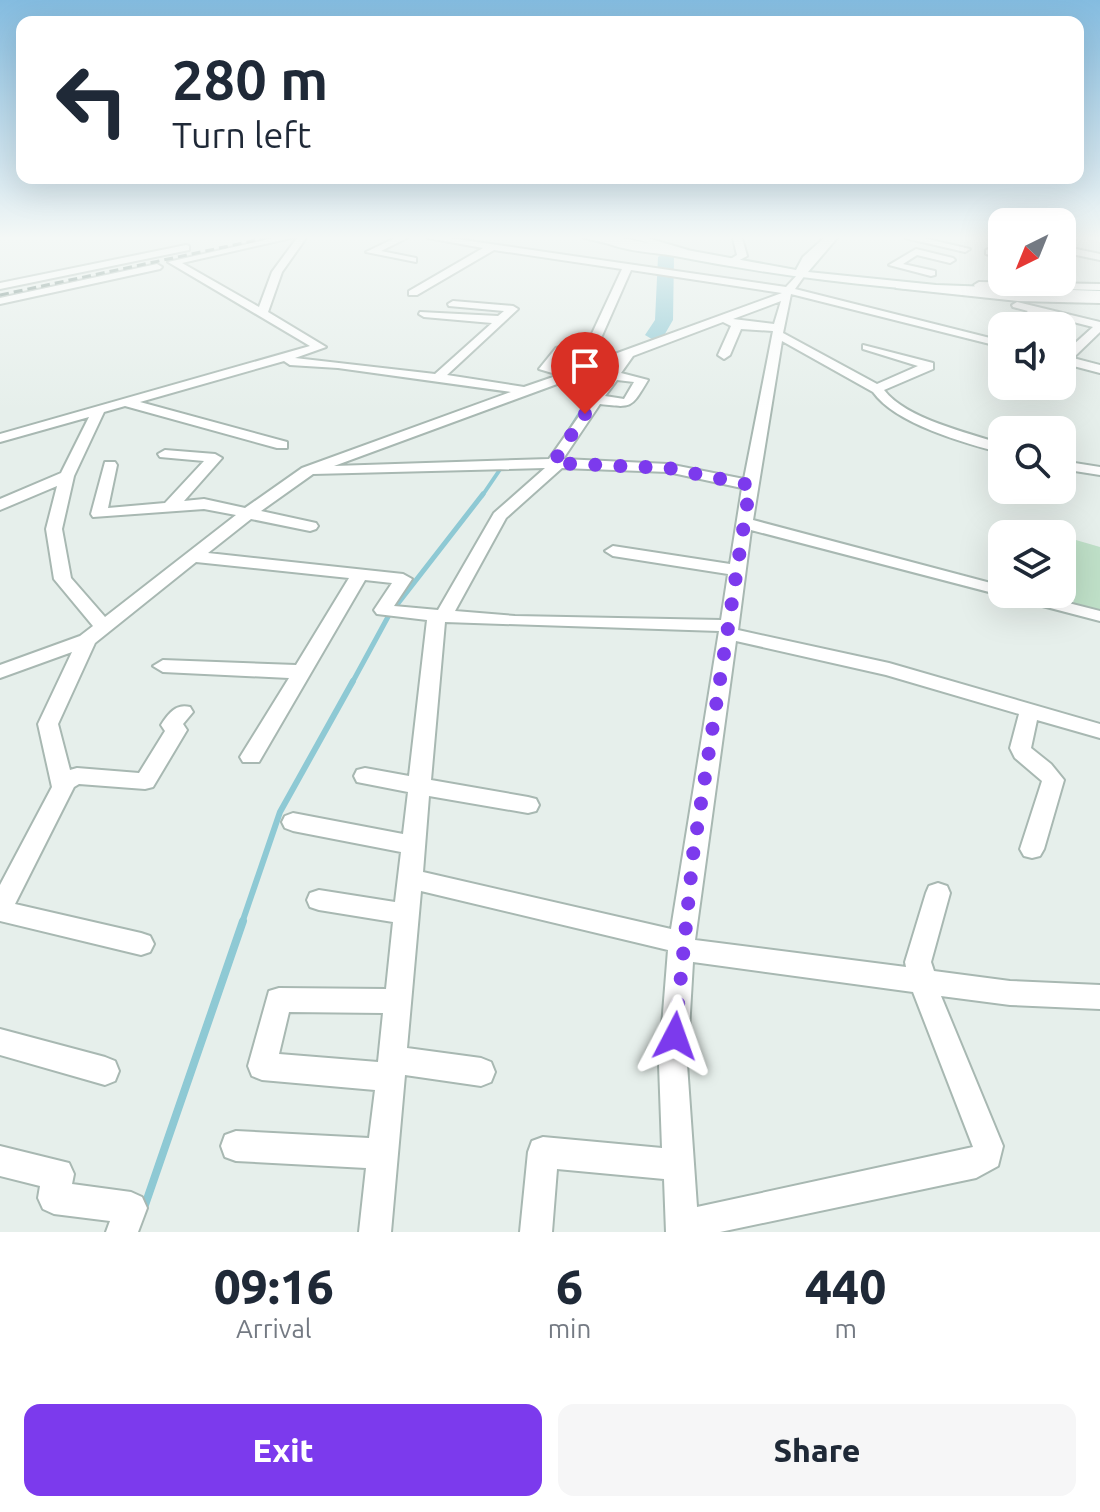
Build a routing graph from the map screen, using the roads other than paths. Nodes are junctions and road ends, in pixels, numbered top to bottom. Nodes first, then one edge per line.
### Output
1 (25, 295) edge
2 (230, 295) edge
3 (269, 295) edge
4 (614, 295) edge
5 (783, 295) edge
6 (787, 295) edge
7 (794, 295) edge
8 (993, 295) edge
9 (1041, 295) edge
10 (1005, 297) junction
11 (0, 301) edge
12 (453, 304) dead end
13 (1036, 310) junction
14 (1033, 312) edge
15 (262, 314) junction
16 (424, 314) dead end
17 (723, 318) junction
18 (501, 320) junction
19 (737, 325) junction
20 (1100, 325) edge
21 (778, 331) junction
22 (988, 338) edge
23 (867, 347) dead end
24 (1076, 348) edge
25 (560, 351) dead end
26 (630, 351) junction
27 (724, 355) dead end
28 (274, 360) junction
29 (1076, 363) edge
30 (1100, 369) edge
31 (576, 370) junction
32 (611, 375) junction
33 (436, 379) junction
34 (877, 389) junction
35 (521, 390) junction
36 (595, 399) junction
37 (125, 402) junction
38 (99, 410) junction
39 (0, 438) edge
40 (988, 444) edge
41 (282, 445) dead end
42 (165, 454) dead end
43 (556, 463) junction
44 (110, 465) dead end
45 (1076, 467) edge
46 (307, 471) junction
47 (1100, 471) edge
48 (67, 476) junction
49 (750, 485) junction
50 (0, 505) edge
51 (170, 507) junction
52 (248, 514) junction
53 (745, 523) junction
54 (310, 526) dead end
55 (613, 551) dead end
56 (194, 557) junction
57 (737, 570) junction
58 (360, 575) junction
59 (988, 587) edge
60 (1068, 608) edge
61 (1100, 616) edge
62 (439, 617) junction
63 (728, 630) junction
64 (95, 633) junction
65 (163, 666) dead end
66 (3, 669) edge
67 (303, 672) junction
68 (183, 712) dead end
69 (1030, 712) junction
70 (1100, 731) edge
71 (251, 757) dead end
72 (365, 776) dead end
73 (62, 783) junction
74 (419, 785) junction
75 (528, 805) dead end
76 (293, 822) dead end
77 (413, 845) junction
78 (1032, 849) dead end
79 (10, 872) edge
80 (410, 879) junction
81 (938, 893) dead end
82 (319, 900) dead end
83 (0, 910) edge
84 (406, 914) junction
85 (141, 944) dead end
86 (681, 946) junction
87 (924, 982) junction
88 (1100, 997) edge
89 (398, 1001) junction
90 (0, 1042) edge
91 (390, 1068) junction
92 (105, 1071) dead end
93 (481, 1072) dead end
94 (236, 1146) dead end
95 (383, 1154) junction
96 (0, 1161) edge
97 (678, 1165) junction
98 (682, 1230) edge
99 (122, 1232) edge
100 (375, 1232) edge
101 (536, 1232) edge

1 - 11 street
2 - 15 street
3 - 15 street
4 - 31 street
5 - 17 street
6 - 21 street
7 - 22 street
8 - 10 street
9 - 10 street
10 - 13 street
12 - 18 street
13 - 14 street
13 - 20 street
15 - 28 street
16 - 18 street
17 - 19 street
17 - 26 street
18 - 33 street
19 - 21 street
19 - 27 street
20 - 24 street
21 - 34 street
21 - 49 street
23 - 34 street
25 - 31 street
26 - 31 street
26 - 32 street
28 - 33 street
28 - 37 street
29 - 30 street
31 - 35 street
32 - 36 street
32 - 36 street
33 - 35 street
34 - 40 street
35 - 46 street
36 - 43 street
37 - 38 street
37 - 41 street
38 - 39 street
38 - 48 street
42 - 51 street
43 - 46 street
43 - 49 street
43 - 62 street
44 - 51 street
45 - 47 street
46 - 52 street
48 - 50 street
48 - 64 street
49 - 53 street
51 - 52 street
52 - 54 street
52 - 56 street
53 - 57 street
53 - 59 street
55 - 57 street
56 - 58 street
56 - 64 street
57 - 63 street
58 - 62 street
58 - 67 street
60 - 61 street
62 - 63 street
62 - 74 street
63 - 69 street
63 - 86 street
64 - 66 street
64 - 73 street
65 - 67 street
67 - 71 street
68 - 73 street
69 - 70 street
69 - 78 street
72 - 74 street
73 - 79 street
74 - 75 street
74 - 77 street
76 - 77 street
77 - 80 street
79 - 83 street
80 - 84 street
80 - 86 street
81 - 87 street
82 - 84 street
83 - 85 street
84 - 89 street
86 - 87 street
86 - 97 street
87 - 88 street
87 - 98 street
89 - 91 street
89 - 91 street
90 - 92 street
91 - 93 street
91 - 95 street
94 - 95 street
95 - 100 street
96 - 99 street
97 - 98 street
97 - 101 street

